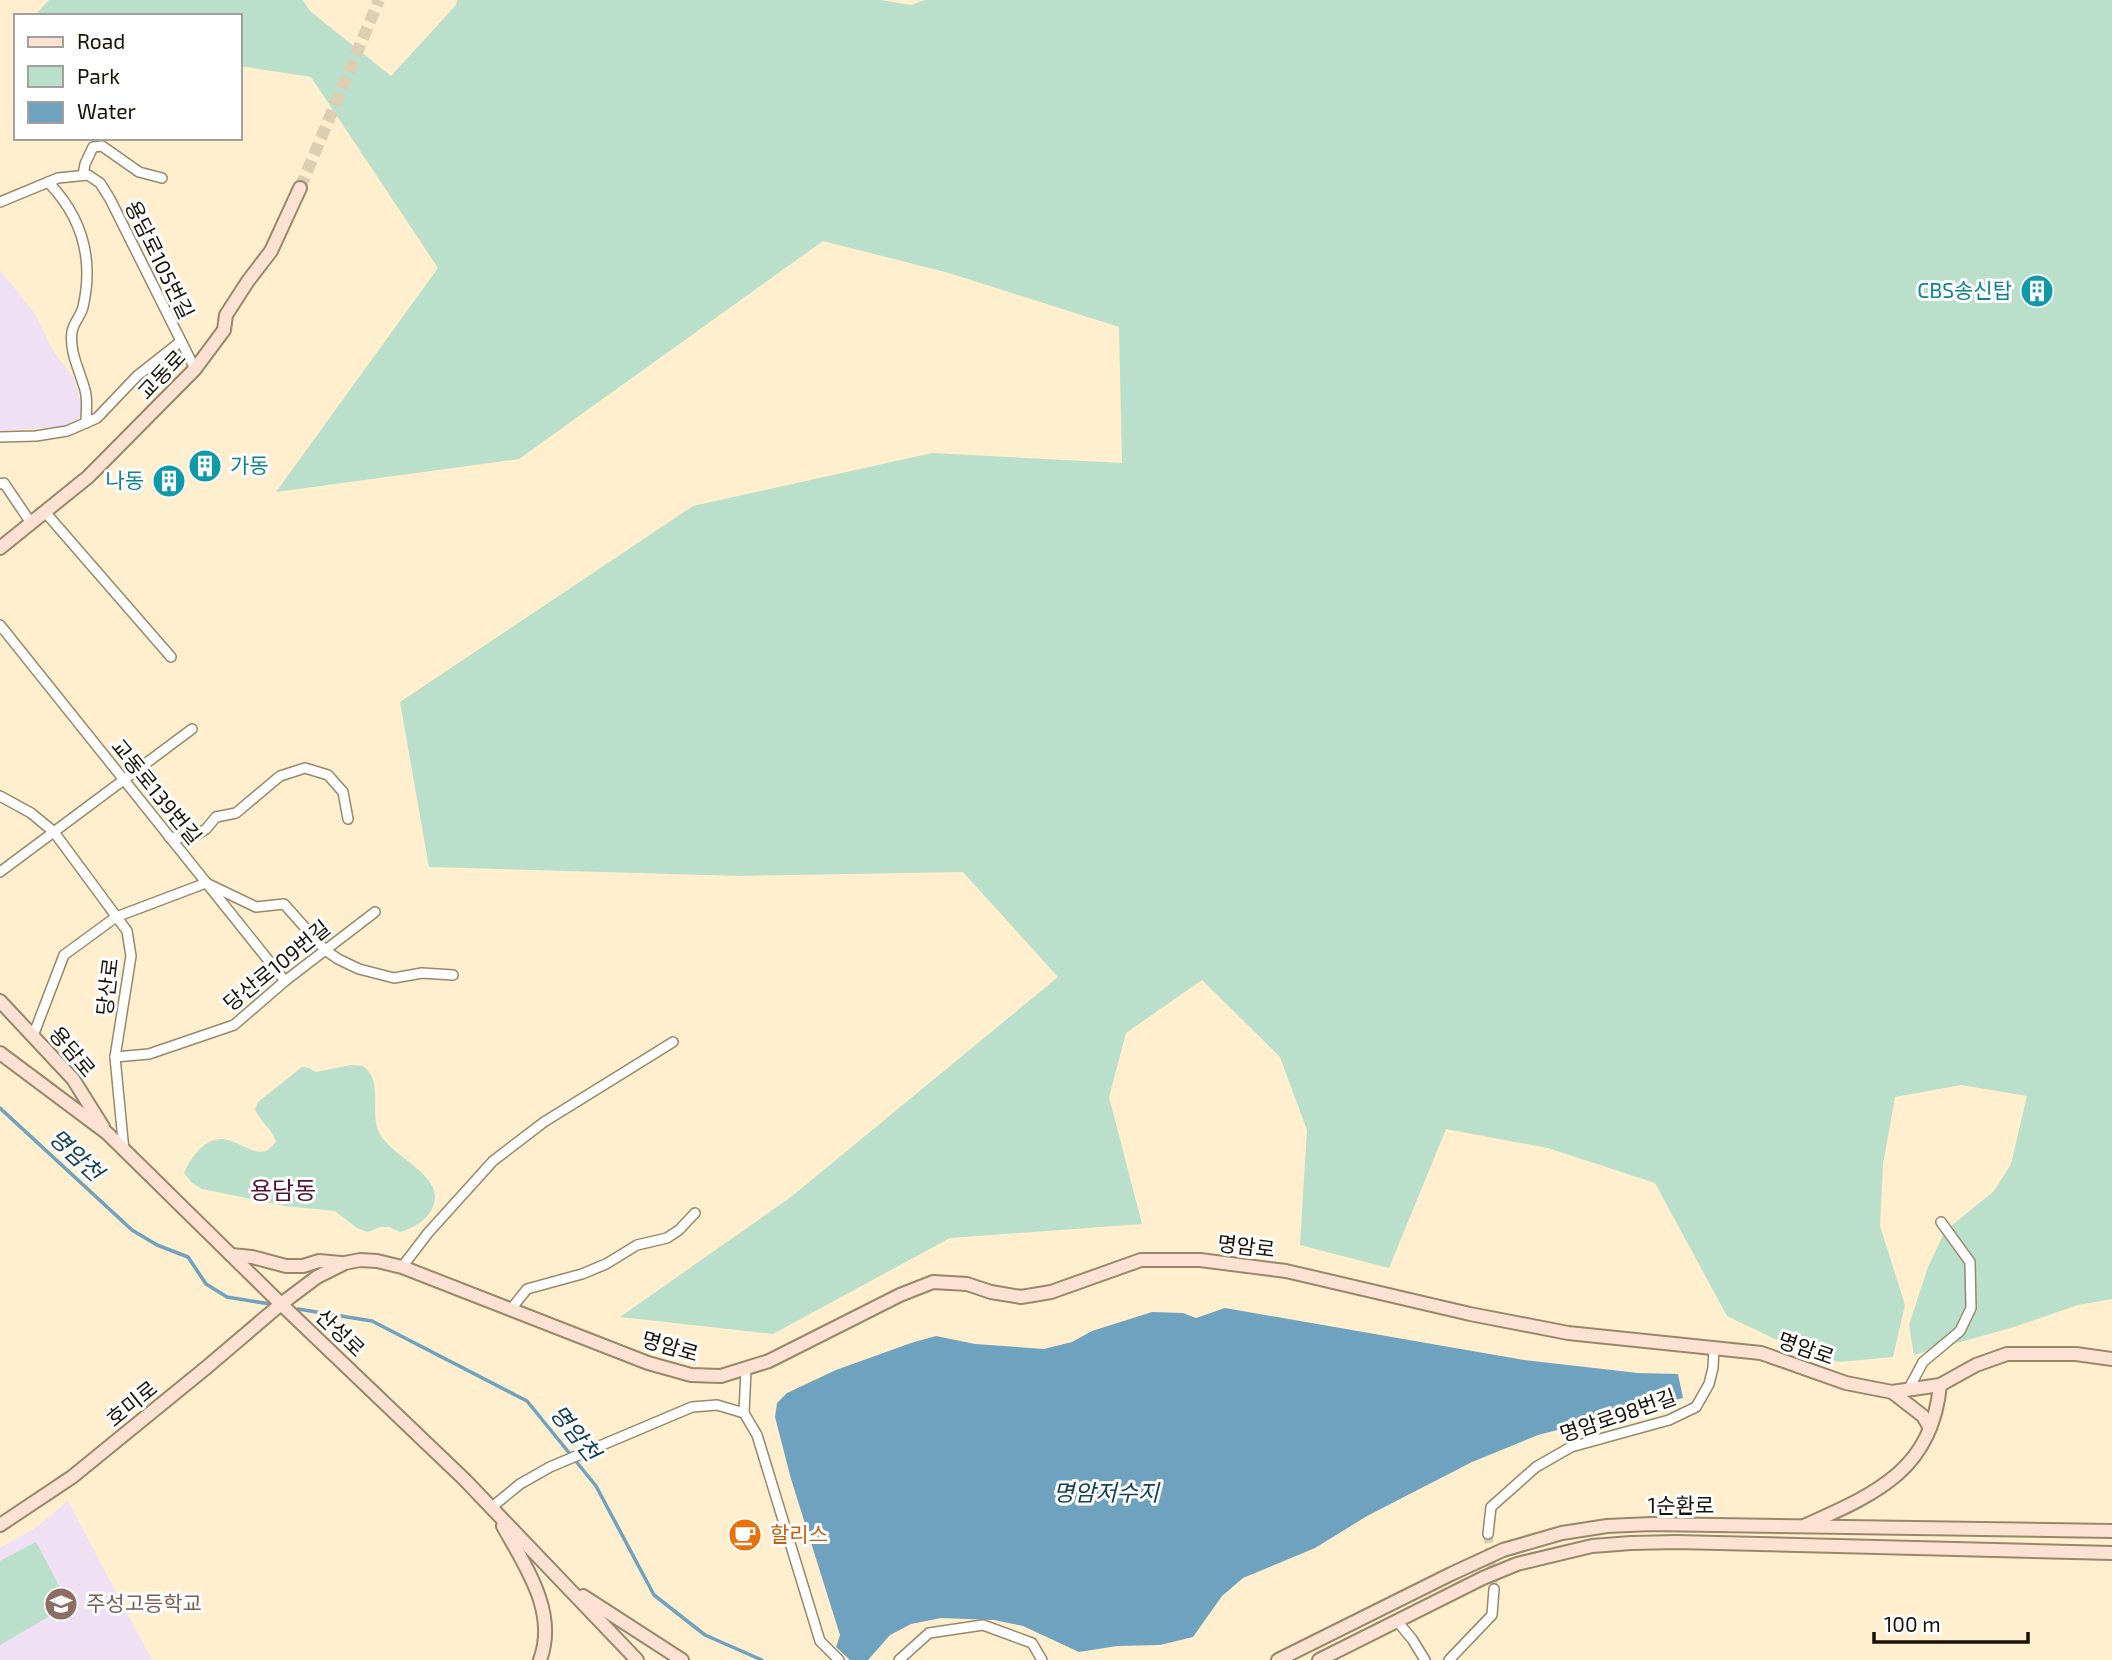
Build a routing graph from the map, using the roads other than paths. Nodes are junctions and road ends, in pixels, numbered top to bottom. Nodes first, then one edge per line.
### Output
1 (83, 176) junction
2 (162, 178) dead end
3 (48, 182) junction
4 (300, 188) tunnel mouth
5 (0, 202) edge
6 (180, 342) junction
7 (195, 369) junction
8 (86, 423) junction
9 (0, 437) edge
10 (0, 484) edge
11 (45, 512) junction
12 (31, 523) junction
13 (0, 548) edge
14 (0, 625) edge
15 (171, 657) dead end
16 (192, 729) dead end
17 (123, 781) junction
18 (0, 796) edge
19 (348, 819) dead end
20 (54, 832) junction
21 (169, 838) junction
22 (0, 872) edge
23 (206, 883) junction
24 (375, 912) dead end
25 (116, 917) junction
26 (325, 950) junction
27 (453, 975) dead end
28 (285, 981) junction
29 (0, 1000) edge
30 (33, 1035) junction
31 (673, 1042) dead end
32 (0, 1053) edge
33 (116, 1057) junction
34 (107, 1133) junction
35 (124, 1151) junction
36 (695, 1213) dead end
37 (1941, 1222) dead end
38 (231, 1255) junction
39 (345, 1263) junction
40 (402, 1266) junction
41 (281, 1304) junction
42 (511, 1309) junction
43 (1714, 1347) junction
44 (2112, 1359) edge
45 (746, 1370) junction
46 (1940, 1385) junction
47 (1908, 1390) junction
48 (1892, 1392) junction
49 (744, 1413) junction
50 (1930, 1428) junction
51 (492, 1507) junction
52 (0, 1525) edge
53 (1801, 1527) junction
54 (2112, 1531) edge
55 (1488, 1534) tunnel mouth
56 (2112, 1553) edge
57 (566, 1585) junction
58 (1494, 1589) tunnel mouth
59 (1397, 1621) junction
60 (540, 1660) edge
61 (637, 1660) edge
62 (682, 1660) edge
63 (839, 1660) edge
64 (899, 1660) edge
65 (1042, 1660) edge
66 (1278, 1660) edge
67 (1319, 1660) edge
68 (1424, 1660) edge
69 (1449, 1660) edge

1 - 2 street, 용담로105번길
1 - 3 street
1 - 6 street, 용담로105번길
3 - 5 street
3 - 8 street
4 - 7 street, 교동로
6 - 7 street, 용담로105번길
6 - 8 street
7 - 11 street, 교동로
8 - 9 street
10 - 12 street
11 - 12 street, 교동로
11 - 15 street
12 - 13 street, 교동로
14 - 17 street, 교동로139번길
16 - 17 street
17 - 20 street
17 - 21 street, 교동로139번길
18 - 20 street, 당산로
19 - 21 street
20 - 22 street
20 - 25 street, 당산로
21 - 23 street, 교동로139번길
23 - 25 street
23 - 26 street
23 - 28 street, 교동로139번길
24 - 26 street, 당산로109번길
25 - 30 street
25 - 33 street, 당산로
26 - 27 street
26 - 28 street, 당산로109번길
28 - 33 street, 당산로109번길
29 - 30 street, 용담로
30 - 34 street, 용담로
31 - 40 street
32 - 34 street, 산성로
33 - 35 street, 당산로
34 - 35 street, 산성로
35 - 38 street, 산성로
36 - 42 street
37 - 47 street
38 - 39 street
38 - 41 street, 산성로
39 - 40 street, 명암로
39 - 41 street, 명암로
40 - 42 street, 명암로
41 - 51 street, 산성로
41 - 52 street, 호미로
42 - 45 street, 명암로
43 - 45 street, 명암로
43 - 48 street, 명암로
43 - 55 street, 명암로98번길
44 - 46 street, 명암로
45 - 49 street
46 - 47 street, 명암로
46 - 50 street
47 - 48 street, 명암로
48 - 50 street
49 - 51 street
49 - 63 street
50 - 53 street
51 - 57 street, 산성로
51 - 60 street
53 - 54 street, 1순환로
53 - 66 street, 1순환로
56 - 59 street, 1순환로
57 - 61 street, 산성로
57 - 62 street
58 - 69 street
59 - 67 street, 1순환로
59 - 68 street
64 - 65 street

